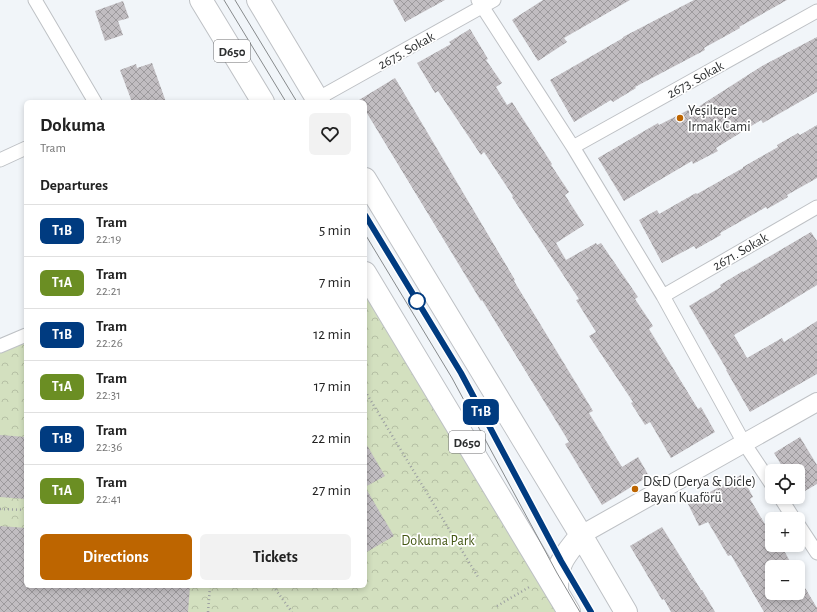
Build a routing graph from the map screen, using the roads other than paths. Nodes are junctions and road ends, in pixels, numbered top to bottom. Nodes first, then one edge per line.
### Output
1 (35, 0) edge
2 (202, 0) edge
3 (258, 0) edge
4 (494, 0) edge
5 (480, 4) edge
6 (817, 11) edge
7 (95, 100) edge
8 (262, 100) edge
9 (317, 100) edge
10 (320, 100) edge
11 (573, 147) junction
12 (24, 149) edge
13 (0, 160) edge
14 (367, 182) edge
15 (817, 207) edge
16 (367, 276) edge
17 (663, 296) junction
18 (24, 336) edge
19 (0, 346) edge
20 (817, 402) edge
21 (744, 443) junction
22 (765, 474) edge
23 (581, 535) junction
24 (805, 535) edge
25 (817, 553) edge
26 (552, 583) junction
27 (569, 612) edge
28 (626, 612) edge

1 - 7 street
2 - 8 highway, D650
3 - 9 highway
4 - 5 street, 2675. Sokak
5 - 10 street, 2675. Sokak
5 - 11 street
6 - 11 street, 2673. Sokak
11 - 17 street
12 - 13 street
14 - 23 highway
15 - 17 street, 2671. Sokak
16 - 26 highway, D650
17 - 21 street
18 - 19 street
20 - 21 street
21 - 22 street
21 - 23 street
23 - 26 highway
23 - 28 highway
24 - 25 street
26 - 27 highway, D650

